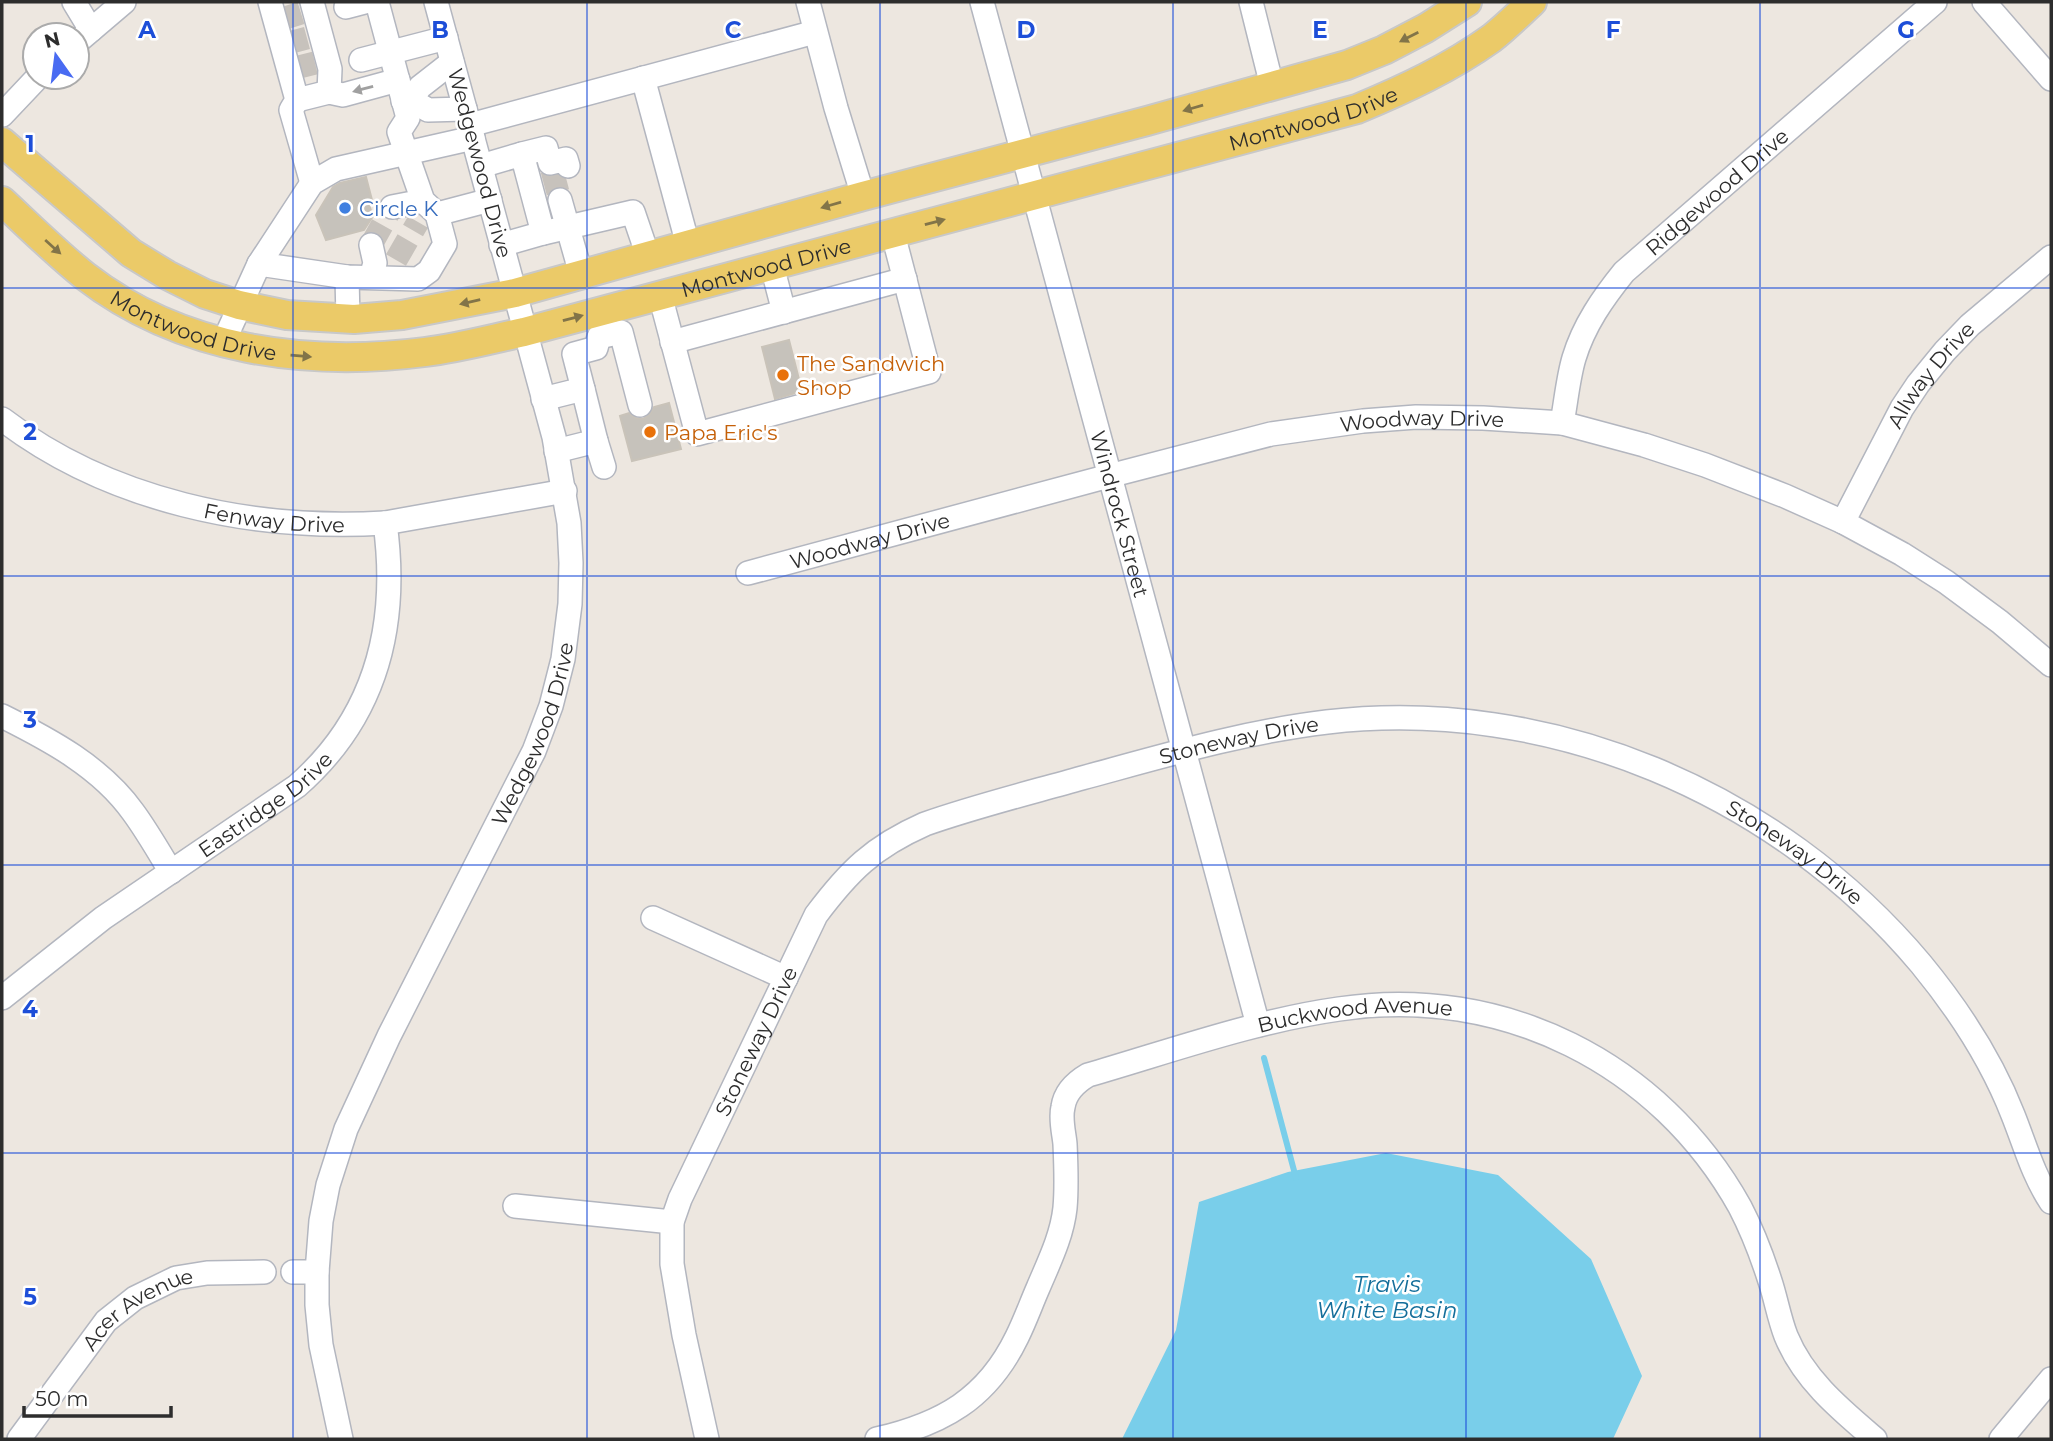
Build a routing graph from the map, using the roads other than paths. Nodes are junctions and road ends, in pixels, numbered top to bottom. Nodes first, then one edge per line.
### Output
1 (75, 2) edge
2 (124, 2) edge
3 (377, 2) edge
4 (436, 2) edge
5 (808, 2) edge
6 (982, 2) edge
7 (1251, 2) edge
8 (1467, 2) edge
9 (1532, 2) edge
10 (1934, 2) edge
11 (1984, 2) edge
12 (308, 19) edge
13 (80, 21) edge
14 (91, 30) edge
15 (816, 32) junction
16 (446, 38) junction
17 (390, 52) junction
18 (452, 62) junction
19 (324, 65) junction
20 (643, 78) junction
21 (2051, 79) edge
22 (1272, 86) junction
23 (25, 91) edge
24 (329, 92) junction
25 (404, 93) junction
26 (296, 100) junction
27 (2, 115) edge
28 (469, 124) junction
29 (2, 142) edge
30 (407, 153) junction
31 (522, 154) junction
32 (1022, 154) junction
33 (481, 166) junction
34 (557, 166) tunnel mouth
35 (312, 183) junction
36 (863, 196) junction
37 (1033, 196) junction
38 (568, 198) tunnel mouth
39 (490, 200) junction
40 (2, 201) edge
41 (416, 210) junction
42 (786, 218) junction
43 (576, 226) junction
44 (543, 233) junction
45 (893, 234) junction
46 (688, 244) junction
47 (501, 245) junction
48 (648, 256) junction
49 (2051, 257) edge
50 (785, 262) junction
51 (259, 264) junction
52 (382, 265) junction
53 (581, 274) junction
54 (348, 277) junction
55 (905, 279) junction
56 (515, 293) junction
57 (660, 295) junction
58 (239, 305) junction
59 (784, 312) junction
60 (402, 315) junction
61 (348, 319) junction
62 (618, 319) junction
63 (524, 332) junction
64 (223, 342) junction
65 (672, 342) junction
66 (583, 389) junction
67 (543, 399) junction
68 (640, 405) dead end
69 (2, 419) edge
70 (1562, 423) junction
71 (596, 441) junction
72 (556, 451) junction
73 (604, 467) dead end
74 (1109, 476) junction
75 (565, 491) junction
76 (1843, 522) junction
77 (385, 523) junction
78 (748, 573) dead end
79 (2048, 656) edge
80 (2, 716) edge
81 (1183, 750) junction
82 (172, 872) junction
83 (653, 918) dead end
84 (786, 978) junction
85 (2, 998) edge
86 (1258, 1025) junction
87 (2051, 1202) edge
88 (515, 1206) dead end
89 (672, 1222) junction
90 (264, 1272) dead end
91 (293, 1272) dead end
92 (317, 1272) junction
93 (2051, 1378) edge
94 (19, 1439) edge
95 (341, 1439) edge
96 (707, 1439) edge
97 (877, 1439) edge
98 (1875, 1439) edge
99 (2001, 1439) edge

1 - 13 street
2 - 14 street
3 - 17 street
4 - 16 street, Wedgewood Drive
5 - 15 street
6 - 32 street, Windrock Street
7 - 22 street
8 -> 22 main road, Montwood Drive
9 - 37 main road, Montwood Drive
10 - 70 street, Ridgewood Drive
11 - 21 street
12 - 19 street
12 - 19 street
15 - 20 street
15 - 36 street
16 - 17 street
16 - 18 street, Wedgewood Drive
17 - 19 street
17 - 25 street
18 - 25 street
18 - 28 street, Wedgewood Drive
19 - 24 street
19 - 26 street
20 - 28 street
20 - 46 street
22 -> 32 main road, Montwood Drive
23 - 27 street
25 -> 24 street
24 - 26 street
25 - 28 street
25 - 30 street
26 - 35 street
28 - 30 street
28 - 33 street, Wedgewood Drive
29 - 58 main road, Montwood Drive
30 - 35 street
30 - 41 street
31 - 33 street
31 - 34 street
31 - 44 street
32 - 36 main road, Montwood Drive
32 - 37 street, Windrock Street
33 - 39 street, Wedgewood Drive
35 - 51 street
36 -> 42 main road, Montwood Drive
45 -> 37 main road, Montwood Drive
37 - 74 street, Windrock Street
38 - 43 street
39 - 41 street
39 - 47 street, Wedgewood Drive
40 -> 64 main road, Montwood Drive
41 - 52 street
42 - 46 main road, Montwood Drive
42 - 50 main road
43 - 44 street
43 - 48 street
43 - 53 street
44 - 47 street
45 - 50 main road, Montwood Drive
45 - 55 street
46 - 48 main road, Montwood Drive
47 - 56 street, Wedgewood Drive
48 - 53 main road, Montwood Drive
49 - 76 street, Allway Drive
50 - 57 main road, Montwood Drive
50 - 59 street
51 - 54 street
51 - 58 street
52 - 54 street
52 - 60 street
53 - 56 main road, Montwood Drive
54 - 61 street
55 - 59 street
55 - 65 street
56 -> 60 main road, Montwood Drive
56 - 63 street, Wedgewood Drive
57 - 62 main road, Montwood Drive
57 - 65 street
58 - 61 main road, Montwood Drive
58 - 64 street
59 - 65 street
60 - 61 main road, Montwood Drive
63 -> 62 main road, Montwood Drive
62 - 66 street
62 - 68 street
64 -> 63 main road, Montwood Drive
63 - 67 street, Wedgewood Drive
66 - 67 street
66 - 71 street
67 - 72 street, Wedgewood Drive
69 - 77 street, Fenway Drive
70 - 74 street, Woodway Drive
70 - 76 street, Woodway Drive
71 - 72 street
71 - 73 street
72 - 75 street, Wedgewood Drive
74 - 78 street, Woodway Drive
74 - 81 street, Windrock Street
75 - 77 street, Fenway Drive
75 - 92 street, Wedgewood Drive
76 - 79 street, Woodway Drive
77 - 82 street, Eastridge Drive
80 - 82 street
81 - 84 street, Stoneway Drive
81 - 86 street, Windrock Street
81 - 87 street, Stoneway Drive
82 - 85 street, Eastridge Drive
83 - 84 street
84 - 89 street, Stoneway Drive
86 - 97 street, Buckwood Avenue
86 - 98 street, Buckwood Avenue
88 - 89 street
89 - 96 street, Stoneway Drive
90 - 94 street, Acer Avenue
91 - 92 street
92 - 95 street, Wedgewood Drive
93 - 99 street

